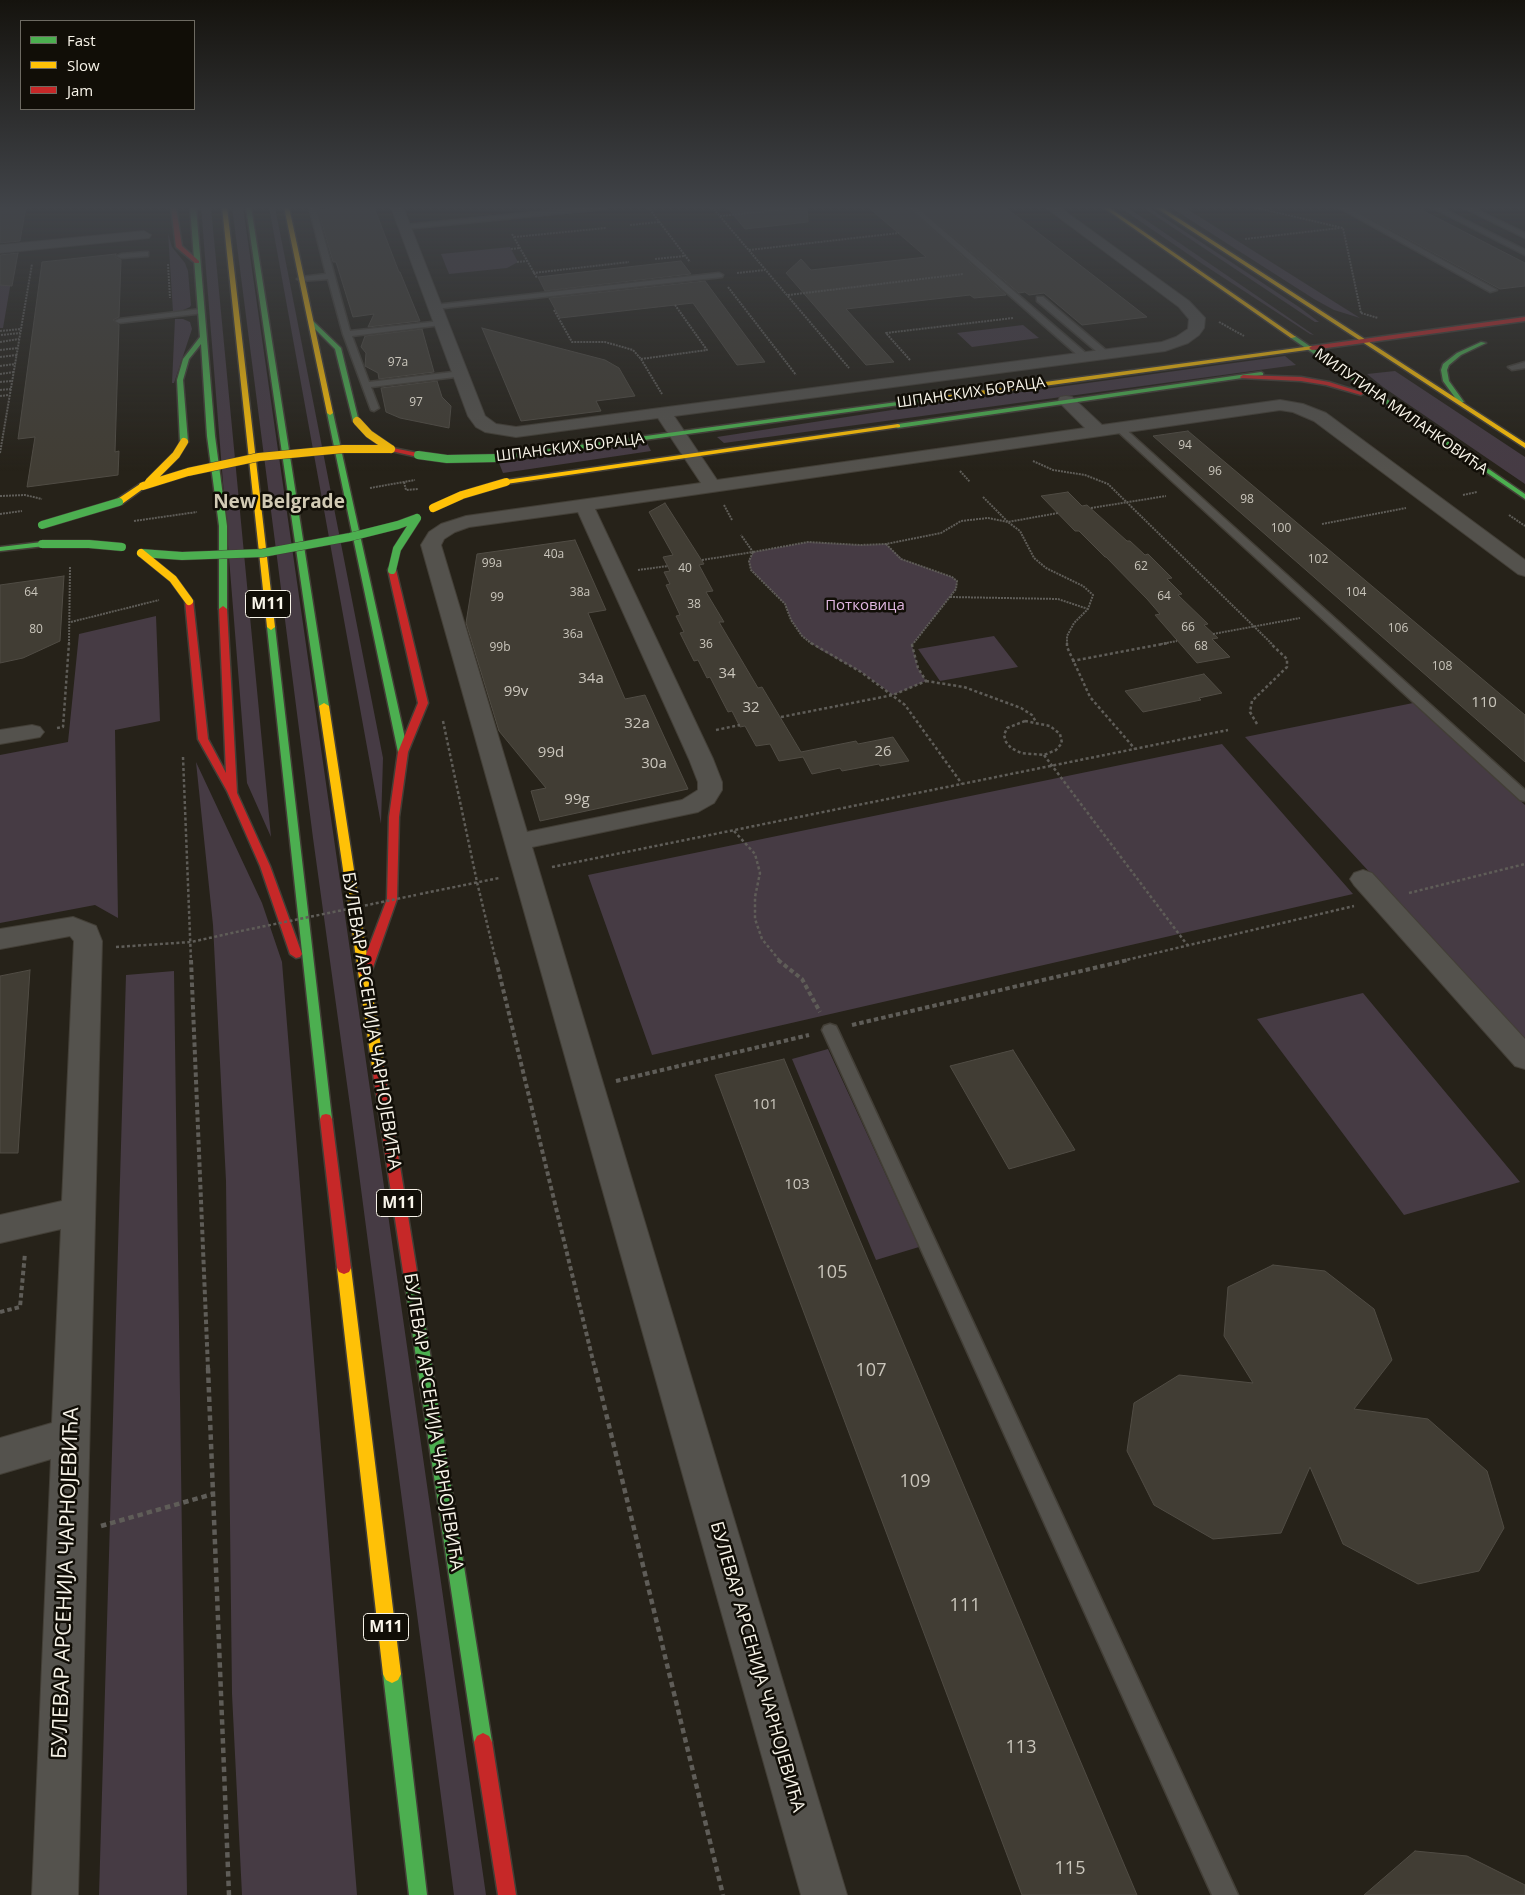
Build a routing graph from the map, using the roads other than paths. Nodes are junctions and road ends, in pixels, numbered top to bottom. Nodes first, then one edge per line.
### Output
1 (200, 295) edge
2 (234, 295) edge
3 (262, 295) edge
4 (305, 295) edge
5 (336, 295) edge
6 (431, 295) edge
7 (534, 295) edge
8 (1014, 295) edge
9 (1172, 295) edge
10 (1232, 295) edge
11 (1292, 295) edge
12 (1040, 299) dead end
13 (1299, 300) junction
14 (435, 307) junction
15 (1253, 310) junction
16 (201, 311) junction
17 (1357, 316) road end
18 (1525, 319) edge
19 (119, 321) dead end
20 (311, 322) junction
21 (441, 323) junction
22 (1387, 325) dead end
23 (1260, 326) dead end
24 (1456, 329) junction
25 (347, 334) junction
26 (203, 337) junction
27 (1364, 342) junction
28 (1253, 345) dead end
29 (1446, 348) dead end
30 (1309, 349) junction
31 (1105, 354) junction
32 (1402, 355) dead end
33 (1085, 357) junction
34 (1388, 357) junction
35 (1370, 360) dead end
36 (1216, 361) junction
37 (1351, 362) dead end
38 (1333, 364) junction
39 (1024, 365) junction
40 (1525, 365) edge
41 (1512, 367) dead end
42 (461, 374) junction
43 (1237, 378) junction
44 (1044, 383) junction
45 (366, 385) junction
46 (1066, 401) junction
47 (1393, 406) junction
48 (1464, 406) junction
49 (374, 408) dead end
50 (668, 412) junction
51 (1118, 427) junction
52 (1097, 430) junction
53 (677, 434) junction
54 (1525, 446) edge
55 (391, 449) junction
56 (418, 455) junction
57 (691, 455) junction
58 (441, 468) dead end
59 (449, 484) dead end
60 (143, 486) junction
61 (712, 486) junction
62 (1525, 497) edge
63 (119, 502) junction
64 (584, 505) junction
65 (433, 508) junction
66 (417, 518) junction
67 (107, 519) dead end
68 (38, 526) dead end
69 (108, 535) dead end
70 (122, 547) junction
71 (0, 549) edge
72 (141, 553) junction
73 (1525, 570) edge
74 (32, 732) road end
75 (0, 737) edge
76 (403, 752) junction
77 (232, 793) junction
78 (1525, 797) edge
79 (522, 857) junction
80 (1363, 879) dead end
81 (0, 939) edge
82 (364, 977) junction
83 (312, 1002) junction
84 (830, 1030) road end
85 (1524, 1056) edge
86 (78, 1211) junction
87 (14, 1226) edge
88 (71, 1436) junction
89 (0, 1456) edge
90 (55, 1895) edge
91 (418, 1895) edge
92 (507, 1895) edge
93 (824, 1895) edge
94 (1226, 1895) edge

1 - 16 main road
2 - 83 main road, M11
3 - 82 main road, БУЛЕВАР АРСЕНИЈА ЧАРНОЈЕВИЋА / M11
4 - 20 main road
5 - 25 lane
6 - 14 street
7 - 14 lane
8 - 33 lane
9 - 31 street
10 - 15 main road, МИЛУТИНА МИЛАНКОВИЋА
11 - 13 main road, МИЛУТИНА МИЛАНКОВИЋА
12 - 31 lane
13 - 17 main road
13 - 27 main road, МИЛУТИНА МИЛАНКОВИЋА
14 - 21 street
15 - 23 main road
15 - 30 main road, МИЛУТИНА МИЛАНКОВИЋА
16 - 19 lane
16 - 26 main road
18 - 24 main road, ШПАНСКИХ БОРАЦА
20 - 55 main road, bridge
20 - 76 main road
21 - 25 lane
21 - 42 street
22 - 24 main road
24 - 27 main road, ШПАНСКИХ БОРАЦА
25 - 45 lane
26 - 60 main road, bridge
26 - 77 main road
27 - 30 main road, ШПАНСКИХ БОРАЦА
27 - 34 main road, МИЛУТИНА МИЛАНКОВИЋА
28 - 36 main road
29 - 48 main road
30 - 36 main road, ШПАНСКИХ БОРАЦА
30 - 38 main road, МИЛУТИНА МИЛАНКОВИЋА
31 - 33 street
32 - 34 main road
33 - 39 street
34 - 35 main road
34 - 48 main road, МИЛУТИНА МИЛАНКОВИЋА
36 - 44 main road, ШПАНСКИХ БОРАЦА
37 - 38 main road, ШПАНСКИХ БОРАЦА
38 - 43 main road, ШПАНСКИХ БОРАЦА
38 - 47 main road, МИЛУТИНА МИЛАНКОВИЋА
39 - 44 street
39 - 50 street
40 - 41 lane
42 - 45 lane
42 - 50 street
43 - 46 main road, ШПАНСКИХ БОРАЦА
43 - 47 main road
44 - 53 main road, ШПАНСКИХ БОРАЦА
45 - 49 lane
46 - 52 street
46 - 57 main road, ШПАНСКИХ БОРАЦА
47 - 62 main road, МИЛУТИНА МИЛАНКОВИЋА
48 - 54 main road, МИЛУТИНА МИЛАНКОВИЋА
50 - 53 street
51 - 52 street
51 - 73 street
51 - 78 lane
52 - 61 street
53 - 56 main road, ШПАНСКИХ БОРАЦА, bridge
53 - 57 street
55 - 56 main road
55 - 60 main road, bridge
56 - 58 main road, bridge
57 - 61 street
57 - 65 main road, ШПАНСКИХ БОРАЦА, bridge
59 - 65 main road
60 - 63 main road
61 - 64 street
63 - 67 main road
63 - 68 main road, bridge
64 - 79 street, БУЛЕВАР АРСЕНИЈА ЧАРНОЈЕВИЋА
64 - 79 street
65 - 66 main road
66 - 72 main road, bridge
66 - 76 main road, bridge
69 - 70 main road
70 - 71 main road, bridge
70 - 72 main road
72 - 77 main road, bridge
74 - 75 street
76 - 82 main road
77 - 83 main road
79 - 93 street, БУЛЕВАР АРСЕНИЈА ЧАРНОЈЕВИЋА
80 - 85 street
81 - 86 street, БУЛЕВАР АРСЕНИЈА ЧАРНОЈЕВИЋА
82 - 92 main road, БУЛЕВАР АРСЕНИЈА ЧАРНОЈЕВИЋА / M11
83 - 91 main road, M11
84 - 94 lane
86 - 87 street
86 - 88 street, БУЛЕВАР АРСЕНИЈА ЧАРНОЈЕВИЋА
88 - 89 street
88 - 90 street, БУЛЕВАР АРСЕНИЈА ЧАРНОЈЕВИЋА

